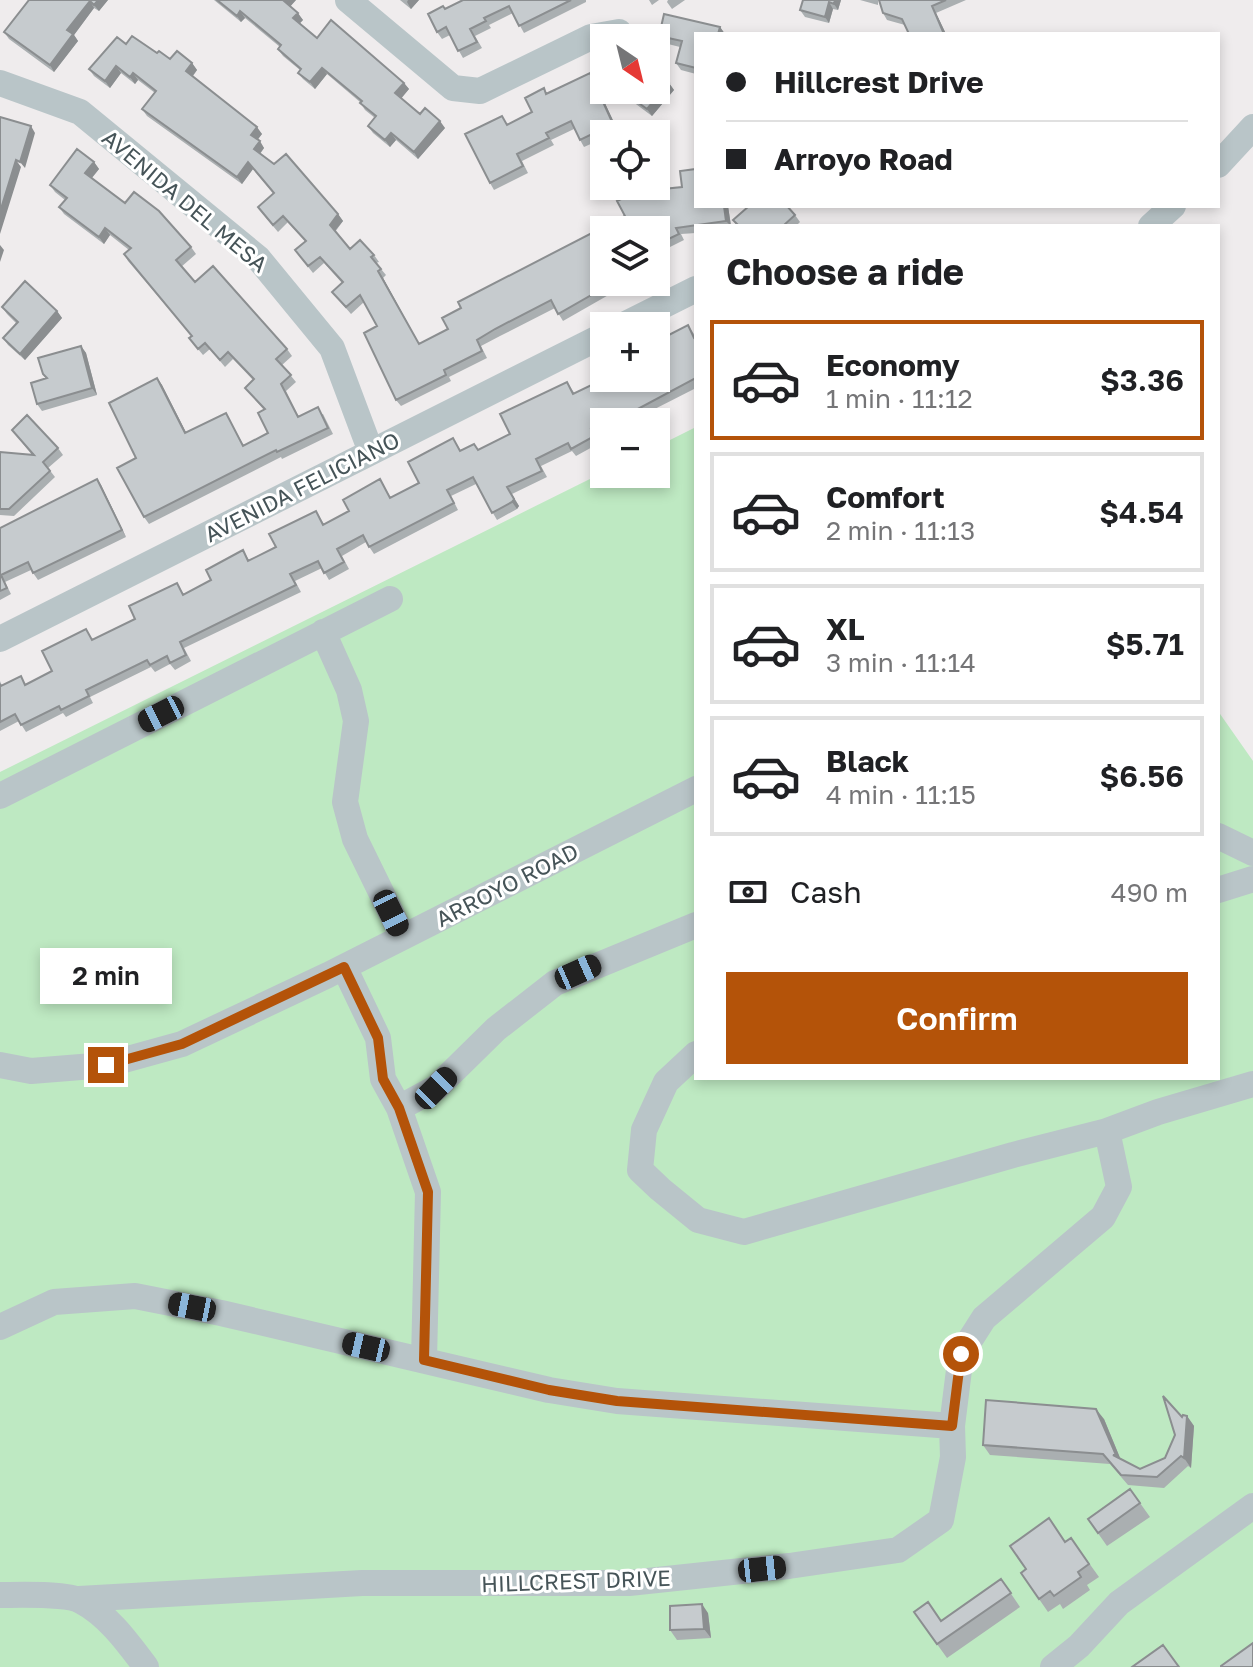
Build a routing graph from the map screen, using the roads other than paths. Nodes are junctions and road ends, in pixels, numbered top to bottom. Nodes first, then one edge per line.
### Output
1 (348, 0) edge
2 (590, 37) edge
3 (0, 83) edge
4 (1253, 127) edge
5 (1220, 163) edge
6 (1171, 208) edge
7 (1153, 224) edge
8 (694, 290) edge
9 (650, 312) edge
10 (590, 342) edge
11 (371, 452) junction
12 (390, 599) dead end
13 (323, 632) junction
14 (0, 639) edge
15 (694, 790) edge
16 (0, 796) edge
17 (1220, 837) edge
18 (1253, 853) edge
19 (1253, 879) edge
20 (1220, 889) edge
21 (694, 926) edge
22 (403, 937) junction
23 (344, 967) junction
24 (694, 1056) edge
25 (0, 1065) edge
26 (1253, 1084) edge
27 (399, 1108) junction
28 (1107, 1131) junction
29 (0, 1327) edge
30 (424, 1360) junction
31 (952, 1426) junction
32 (1253, 1506) edge
33 (0, 1595) edge
34 (79, 1599) junction
35 (146, 1667) edge
36 (1053, 1667) edge

1 - 2 street
3 - 11 street, AVENIDA DEL MESA
4 - 5 street
6 - 7 street
8 - 9 street
10 - 11 street, AVENIDA FELICIANO
11 - 14 street, AVENIDA FELICIANO
12 - 13 street
13 - 16 street
13 - 22 street
15 - 22 street, ARROYO ROAD
17 - 18 street
19 - 20 street
21 - 27 street
22 - 23 street, ARROYO ROAD
23 - 25 street, ARROYO ROAD
23 - 27 street
24 - 28 street
26 - 28 street
27 - 30 street
28 - 31 street, HILLCREST DRIVE
29 - 30 street
30 - 31 street
31 - 34 street, HILLCREST DRIVE
32 - 36 street
33 - 34 street, HILLCREST DRIVE
34 - 35 street

